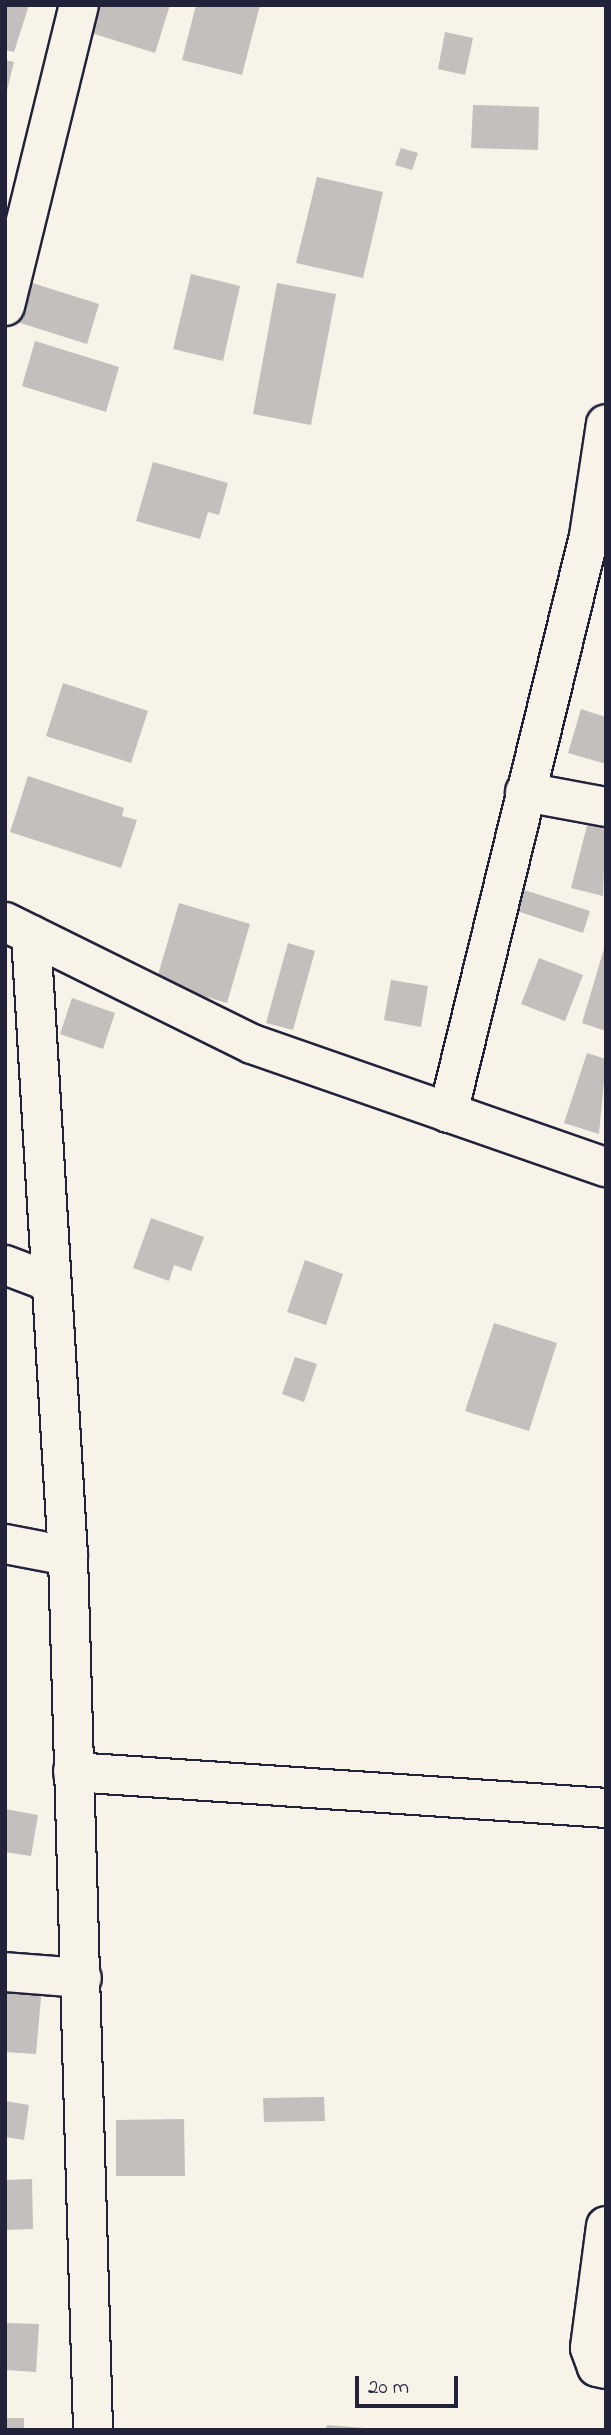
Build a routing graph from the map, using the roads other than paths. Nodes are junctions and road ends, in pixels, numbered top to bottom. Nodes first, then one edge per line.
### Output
1 (79, 5) edge
2 (5, 306) edge
3 (606, 424) edge
4 (524, 792) junction
5 (606, 807) edge
6 (18, 929) edge
7 (448, 1113) junction
8 (606, 1167) edge
9 (5, 1265) edge
10 (50, 1282) junction
11 (5, 1544) edge
12 (68, 1556) junction
13 (73, 1772) junction
14 (606, 1808) edge
15 (5, 1972) edge
16 (82, 1978) junction
17 (606, 2227) edge
18 (606, 2369) edge
19 (93, 2430) edge

1 - 2 street
3 - 4 street
4 - 5 street
4 - 7 street
6 - 7 street
6 - 10 street
7 - 8 street
9 - 10 street
10 - 12 street
11 - 12 street
12 - 13 street
13 - 14 street
13 - 16 street
15 - 16 street
16 - 19 street
17 - 18 street

